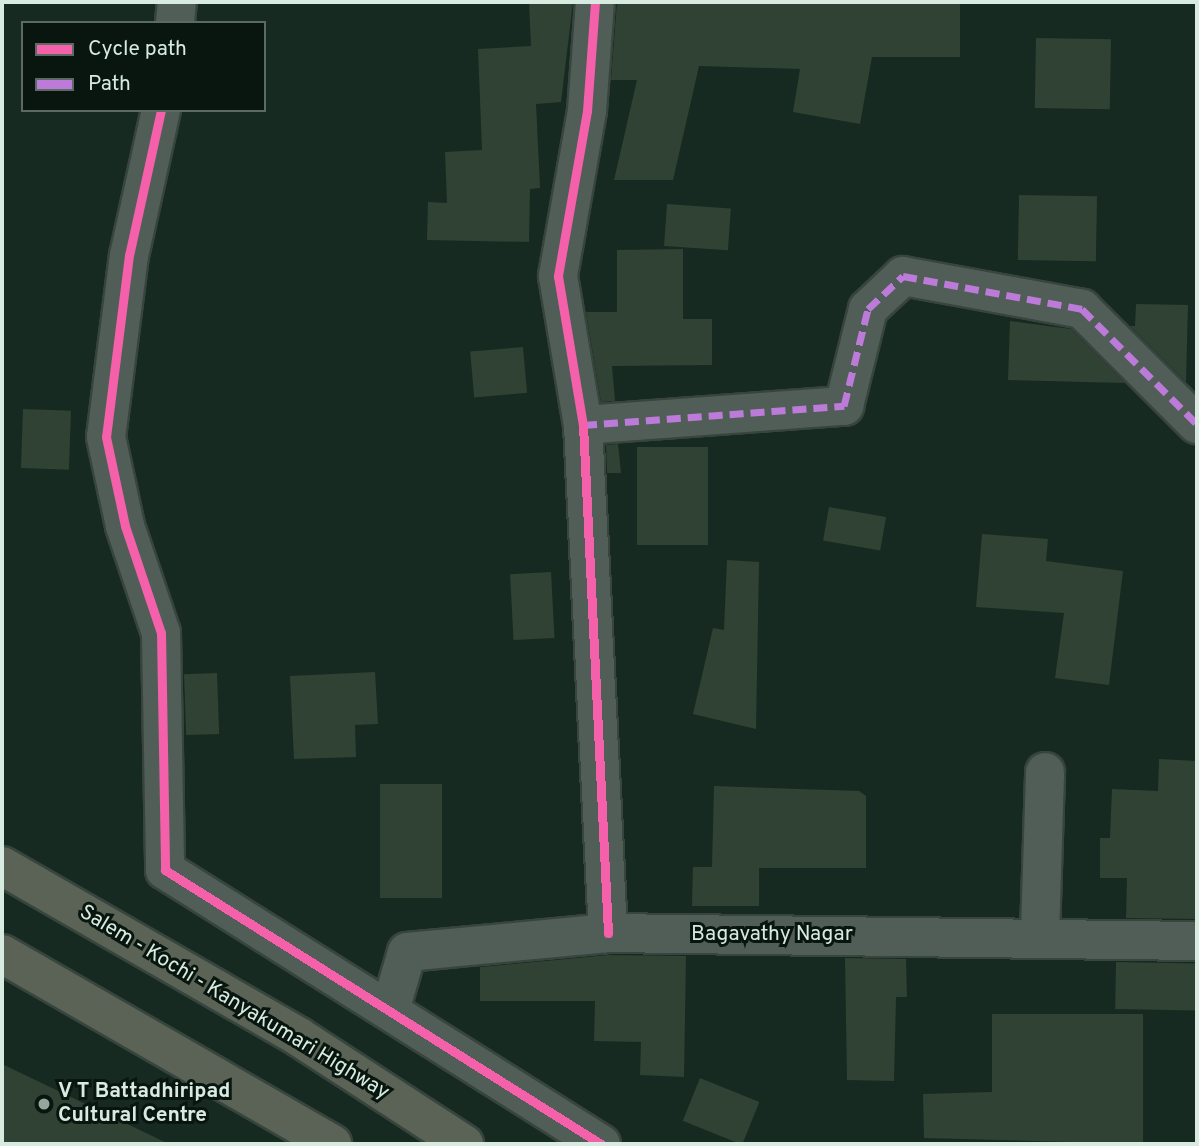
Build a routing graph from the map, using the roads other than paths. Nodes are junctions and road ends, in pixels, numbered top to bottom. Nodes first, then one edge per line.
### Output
1 (177, 2) edge
2 (595, 2) edge
3 (175, 21) edge
4 (160, 112) edge
5 (1197, 424) edge
6 (583, 425) junction
7 (1045, 772) dead end
8 (2, 866) edge
9 (608, 933) junction
10 (1040, 934) junction
11 (1197, 941) edge
12 (2, 954) edge
13 (391, 1007) junction
14 (332, 1144) edge
15 (464, 1144) edge
16 (601, 1144) edge

1 - 3 street
2 - 6 street
4 - 13 street
5 - 6 street
6 - 9 street
7 - 10 street
8 - 15 highway, Salem - Kochi - Kanyakumari Highway
9 - 10 street, Bagavathy Nagar
9 - 13 street, Bagavathy Nagar
10 - 11 street, Bagavathy Nagar
12 - 14 highway
13 - 16 street

